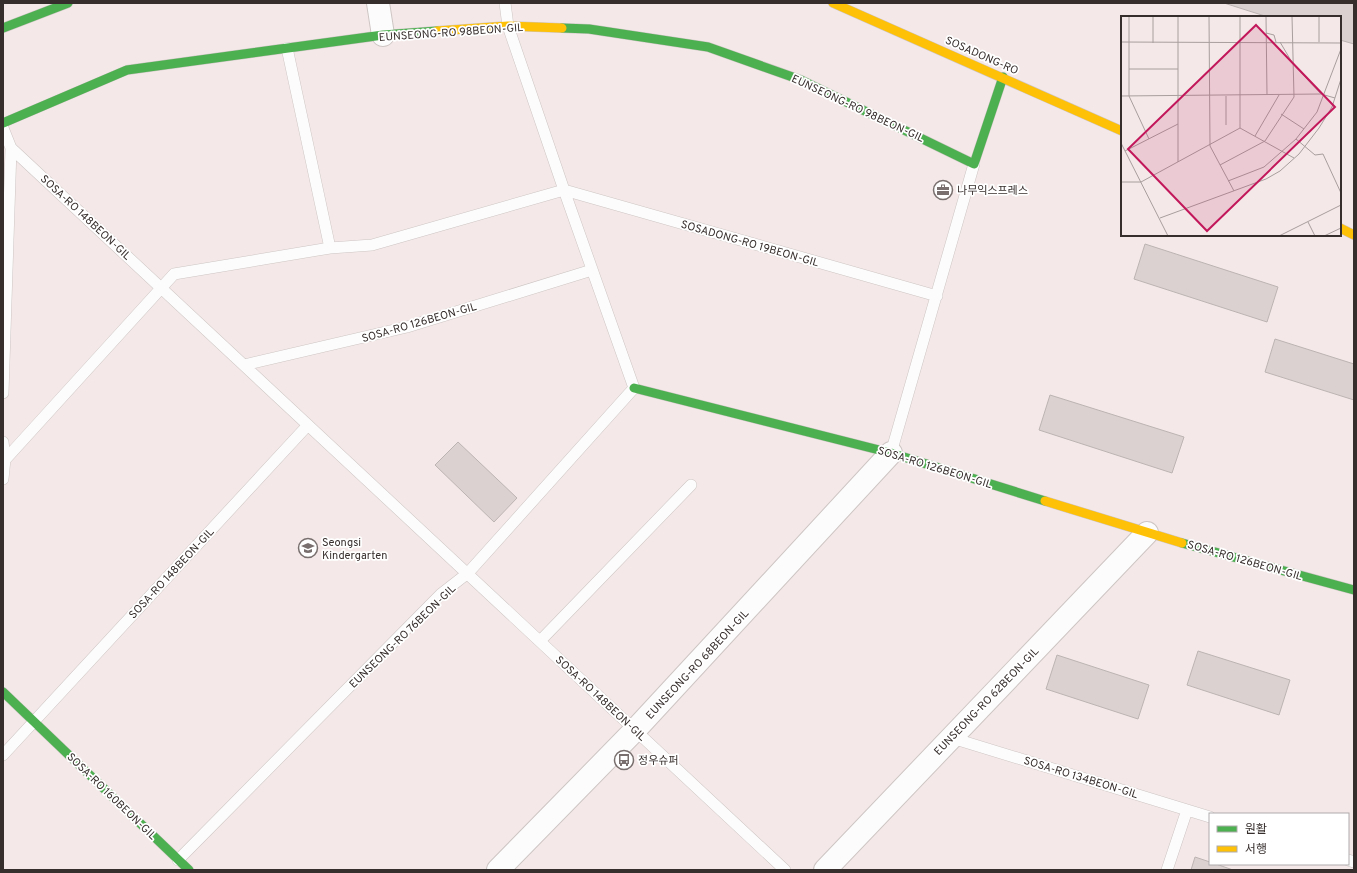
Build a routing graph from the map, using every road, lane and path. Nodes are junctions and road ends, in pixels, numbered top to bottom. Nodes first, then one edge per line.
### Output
1 (68, 3) edge
2 (378, 3) edge
3 (505, 3) edge
4 (833, 3) edge
5 (508, 26) junction
6 (3, 28) edge
7 (383, 35) junction
8 (287, 48) junction
9 (1003, 77) junction
10 (3, 123) edge
11 (3, 128) edge
12 (1121, 131) edge
13 (11, 148) junction
14 (974, 164) junction
15 (564, 190) junction
16 (1341, 228) edge
17 (1354, 235) edge
18 (330, 248) junction
19 (592, 270) junction
20 (160, 287) junction
21 (937, 296) junction
22 (244, 365) junction
23 (634, 388) junction
24 (3, 394) edge
25 (308, 425) junction
26 (3, 442) edge
27 (891, 453) junction
28 (4, 460) edge
29 (3, 479) edge
30 (691, 485) dead end
31 (1147, 533) junction
32 (468, 574) junction
33 (1354, 590) edge
34 (540, 641) junction
35 (3, 692) edge
36 (35, 722) junction
37 (635, 730) junction
38 (952, 738) junction
39 (3, 755) edge
40 (1187, 810) junction
41 (1209, 817) edge
42 (179, 867) edge
43 (498, 870) edge
44 (786, 870) edge
45 (825, 870) edge
46 (1167, 870) edge

1 - 6 street
2 - 7 street
3 - 5 lane
4 - 9 street, SOSADONG-RO
5 - 7 street, EUNSEONG-RO 98BEON-GIL
5 - 14 street, EUNSEONG-RO 98BEON-GIL
5 - 15 lane
7 - 8 street, EUNSEONG-RO 98BEON-GIL
8 - 10 street, EUNSEONG-RO 98BEON-GIL
8 - 18 lane
9 - 12 street, SOSADONG-RO
9 - 14 street
11 - 13 lane, SOSA-RO 148BEON-GIL
13 - 20 lane, SOSA-RO 148BEON-GIL
13 - 24 lane, SOSA-RO 148BEON-GIL
14 - 21 lane
15 - 18 lane
15 - 19 lane
15 - 21 lane, SOSADONG-RO 19BEON-GIL
16 - 17 street
18 - 20 lane
19 - 22 lane, SOSA-RO 126BEON-GIL
19 - 23 lane
20 - 22 lane, SOSA-RO 148BEON-GIL
20 - 28 lane
21 - 27 lane
22 - 25 lane, SOSA-RO 148BEON-GIL
23 - 27 street, SOSA-RO 126BEON-GIL
23 - 32 lane, EUNSEONG-RO 76BEON-GIL
25 - 32 lane, SOSA-RO 148BEON-GIL
25 - 36 lane, SOSA-RO 148BEON-GIL
26 - 28 lane
27 - 31 street, SOSA-RO 126BEON-GIL
27 - 37 street, EUNSEONG-RO 68BEON-GIL
28 - 29 lane
30 - 34 lane
31 - 33 street, SOSA-RO 126BEON-GIL
31 - 38 street, EUNSEONG-RO 62BEON-GIL
32 - 34 lane, SOSA-RO 148BEON-GIL
32 - 42 lane, EUNSEONG-RO 76BEON-GIL
34 - 37 lane, SOSA-RO 148BEON-GIL
35 - 36 street, SOSA-RO 160BEON-GIL
36 - 39 lane
36 - 42 street, SOSA-RO 160BEON-GIL
37 - 43 street, EUNSEONG-RO 68BEON-GIL
37 - 44 lane, SOSA-RO 148BEON-GIL
38 - 40 lane, SOSA-RO 134BEON-GIL
38 - 45 street, EUNSEONG-RO 62BEON-GIL
40 - 41 lane, SOSA-RO 134BEON-GIL
40 - 46 lane

